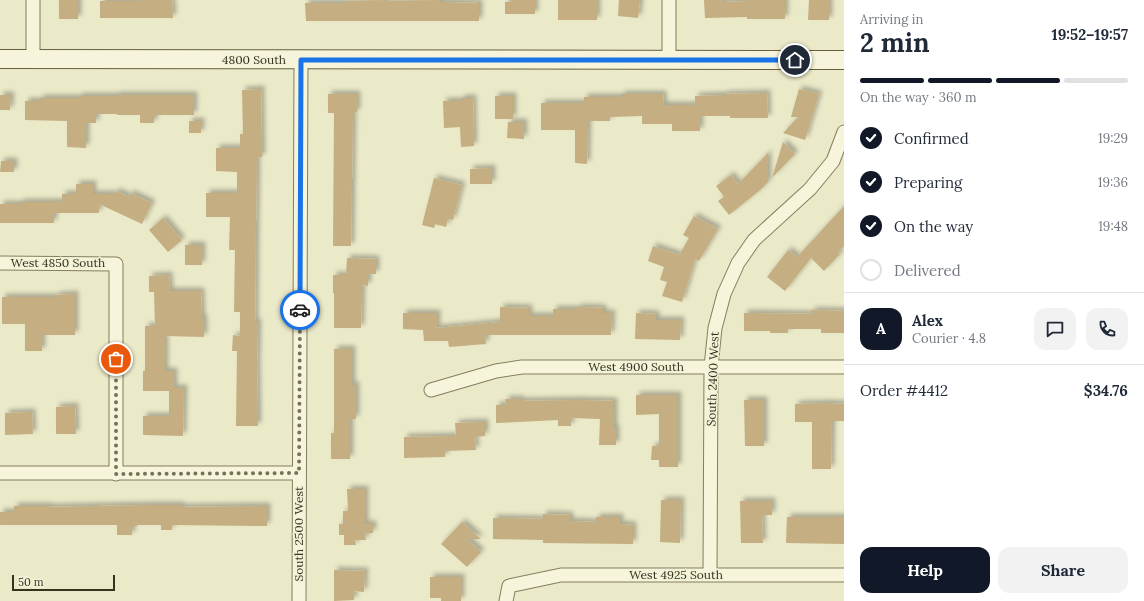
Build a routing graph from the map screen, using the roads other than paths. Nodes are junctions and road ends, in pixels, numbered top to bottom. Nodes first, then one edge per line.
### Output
1 (33, 0) edge
2 (669, 0) edge
3 (0, 59) edge
4 (33, 60) junction
5 (301, 60) junction
6 (669, 60) junction
7 (844, 60) edge
8 (844, 132) edge
9 (0, 263) edge
10 (711, 367) junction
11 (844, 367) edge
12 (431, 390) dead end
13 (0, 473) edge
14 (299, 473) junction
15 (116, 474) junction
16 (710, 575) junction
17 (844, 575) edge
18 (299, 601) edge
19 (506, 601) edge

1 - 4 street
2 - 6 street
3 - 4 main road, 4800 South
4 - 5 main road, 4800 South
5 - 6 main road, 4800 South
5 - 14 street, South 2500 West
6 - 7 main road, 4800 South
8 - 10 street, South 2400 West
9 - 15 street, West 4850 South
10 - 11 street, West 4900 South
10 - 12 street, West 4900 South
10 - 16 street, South 2400 West
13 - 15 street
14 - 15 street
14 - 18 street, South 2500 West
16 - 17 street, West 4925 South
16 - 19 street, West 4925 South

